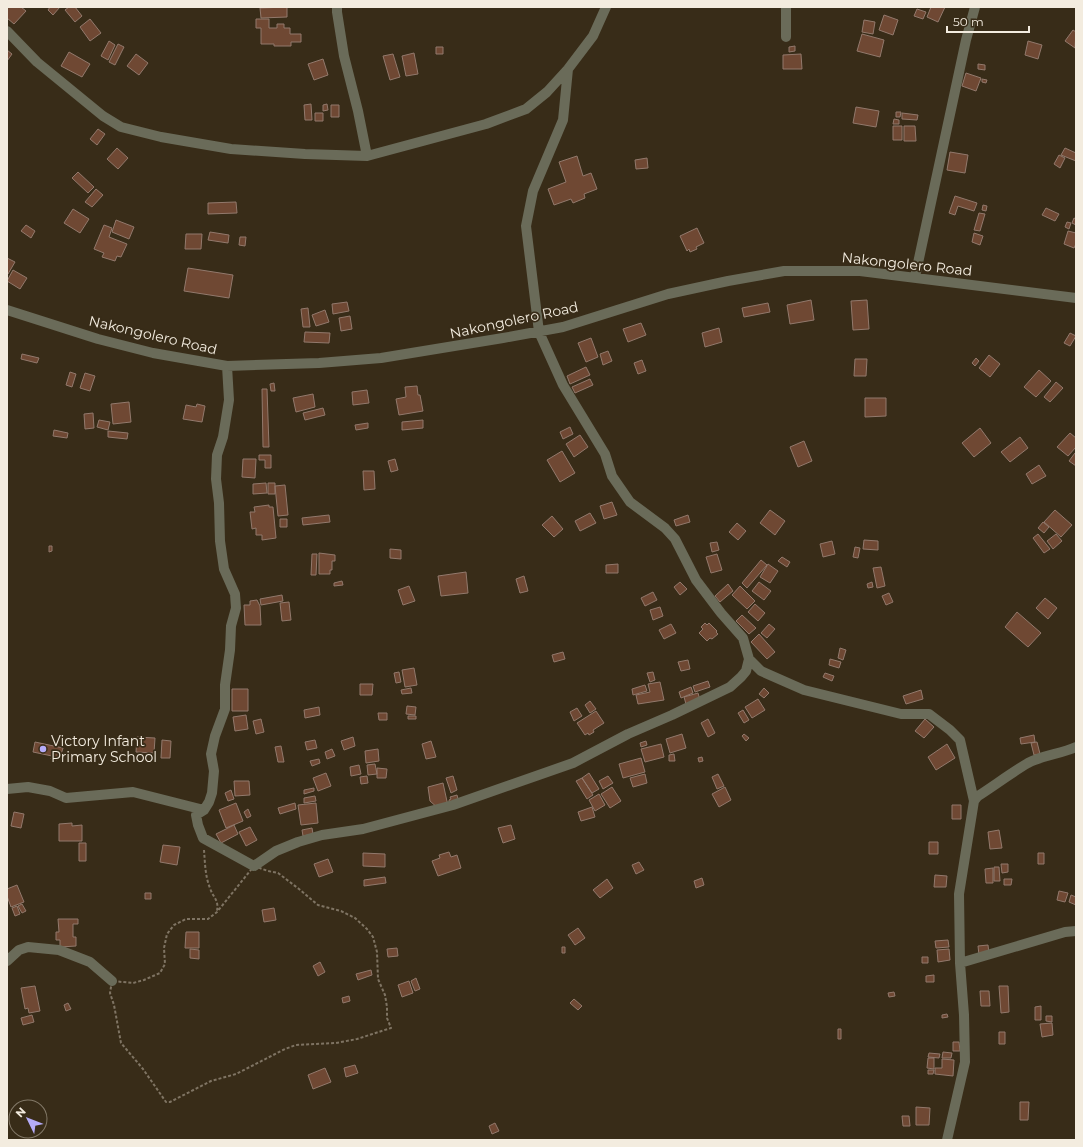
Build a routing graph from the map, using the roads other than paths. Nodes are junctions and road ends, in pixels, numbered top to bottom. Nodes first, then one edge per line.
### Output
1 (337, 7) edge
2 (606, 7) edge
3 (786, 7) edge
4 (975, 7) edge
5 (7, 31) edge
6 (786, 37) dead end
7 (568, 69) junction
8 (368, 156) junction
9 (915, 277) junction
10 (1076, 298) edge
11 (7, 310) edge
12 (539, 332) junction
13 (227, 366) junction
14 (750, 660) junction
15 (1076, 747) edge
16 (7, 790) edge
17 (974, 801) junction
18 (204, 810) junction
19 (1076, 931) edge
20 (7, 961) edge
21 (960, 963) junction
22 (112, 981) road end
23 (947, 1140) edge

1 - 8 street
2 - 7 street
3 - 6 street
4 - 9 street
5 - 8 street
7 - 8 street
7 - 12 street
9 - 10 street, Nakongolero Road
9 - 12 street, Nakongolero Road
11 - 13 street, Nakongolero Road
12 - 13 street, Nakongolero Road
12 - 14 street
13 - 18 street
14 - 17 street
14 - 18 street
15 - 17 street
16 - 18 street
17 - 21 street
19 - 21 street
20 - 22 street
21 - 23 street

